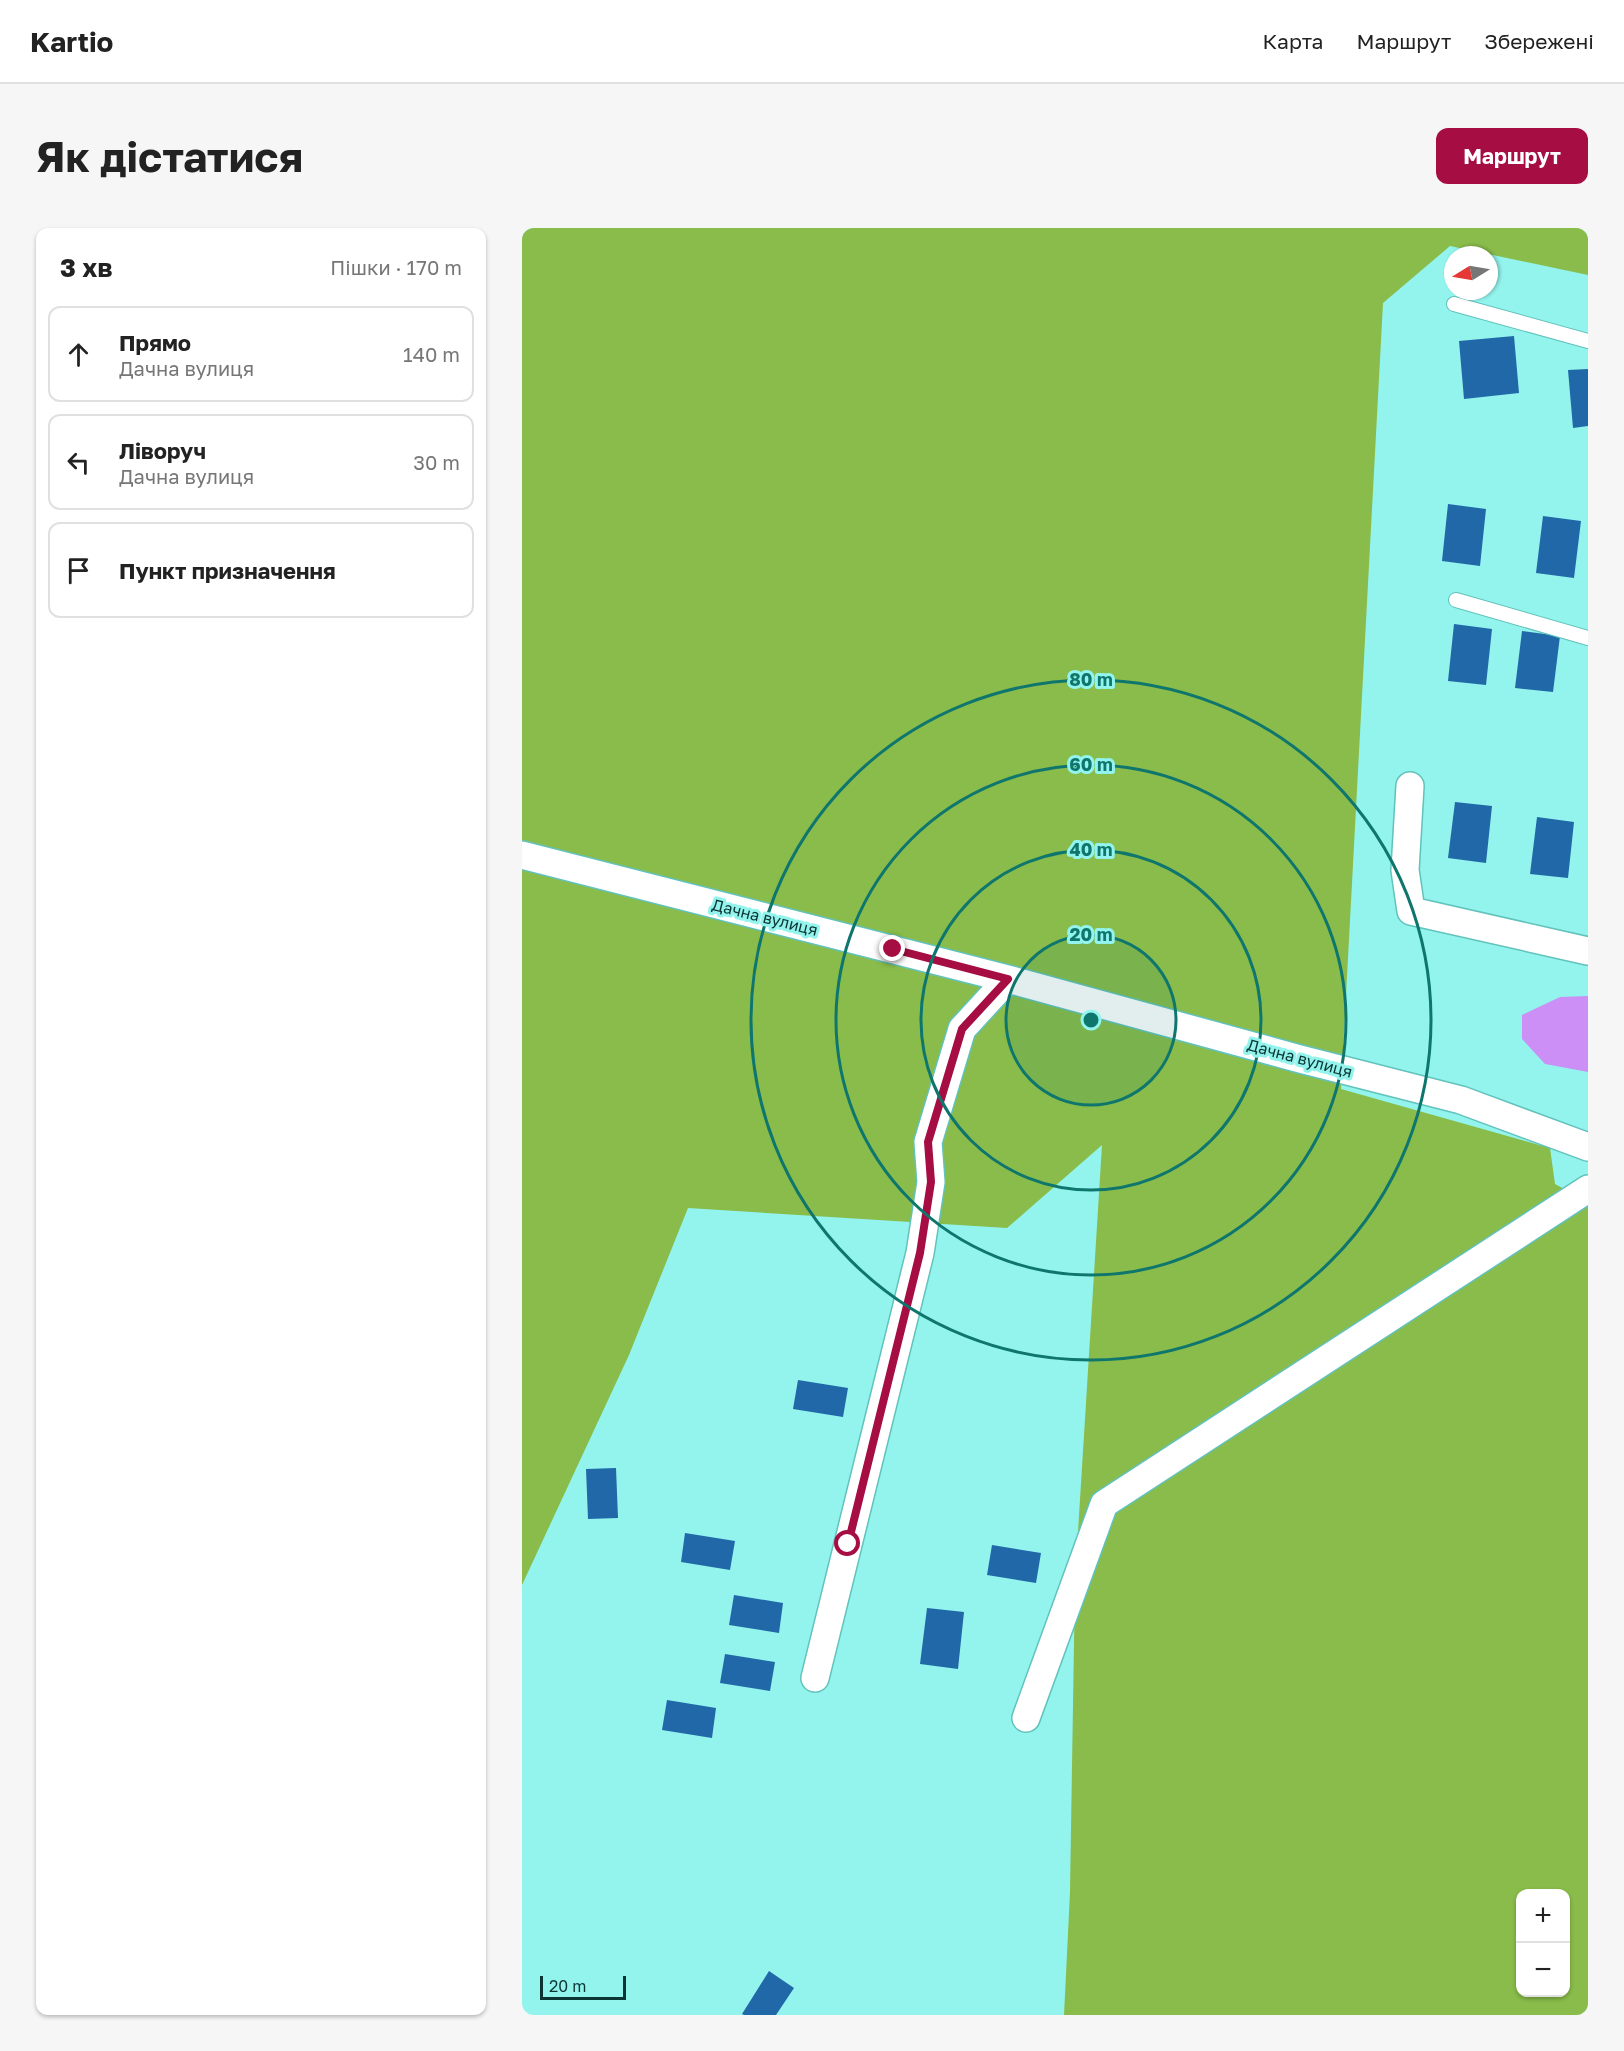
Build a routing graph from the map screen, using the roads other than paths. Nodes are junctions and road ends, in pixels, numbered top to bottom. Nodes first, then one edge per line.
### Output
1 (1454, 304) dead end
2 (1588, 341) edge
3 (1456, 600) dead end
4 (1588, 638) edge
5 (1410, 786) dead end
6 (522, 855) edge
7 (1588, 951) edge
8 (1008, 979) junction
9 (1588, 1147) edge
10 (1588, 1189) edge
11 (815, 1678) dead end
12 (1026, 1718) dead end

1 - 2 lane
3 - 4 lane
5 - 7 street
6 - 8 street, Дачна вулиця
8 - 9 street, Дачна вулиця
8 - 11 street
10 - 12 street

